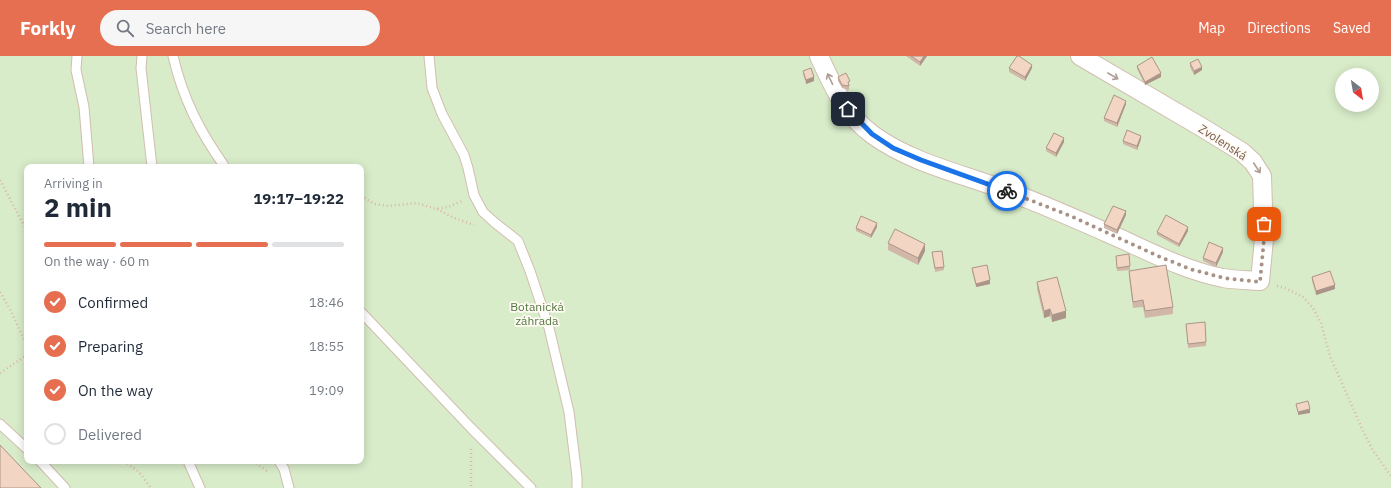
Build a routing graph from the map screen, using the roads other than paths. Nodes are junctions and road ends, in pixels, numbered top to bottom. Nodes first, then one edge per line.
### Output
1 (77, 56) edge
2 (142, 56) edge
3 (173, 56) edge
4 (429, 56) edge
5 (819, 56) edge
6 (1080, 56) edge
7 (89, 164) edge
8 (152, 164) edge
9 (224, 164) edge
10 (364, 315) edge
11 (0, 424) edge
12 (24, 446) edge
13 (43, 464) edge
14 (189, 464) edge
15 (282, 464) edge
16 (65, 488) edge
17 (200, 488) edge
18 (289, 488) edge
19 (531, 488) edge
20 (577, 488) edge

1 - 7 lane
2 - 8 lane
3 - 9 lane
4 - 20 lane
6 -> 5 street, Zvolenská
10 - 19 lane
11 - 12 lane
13 - 16 lane
14 - 17 lane
15 - 18 lane

